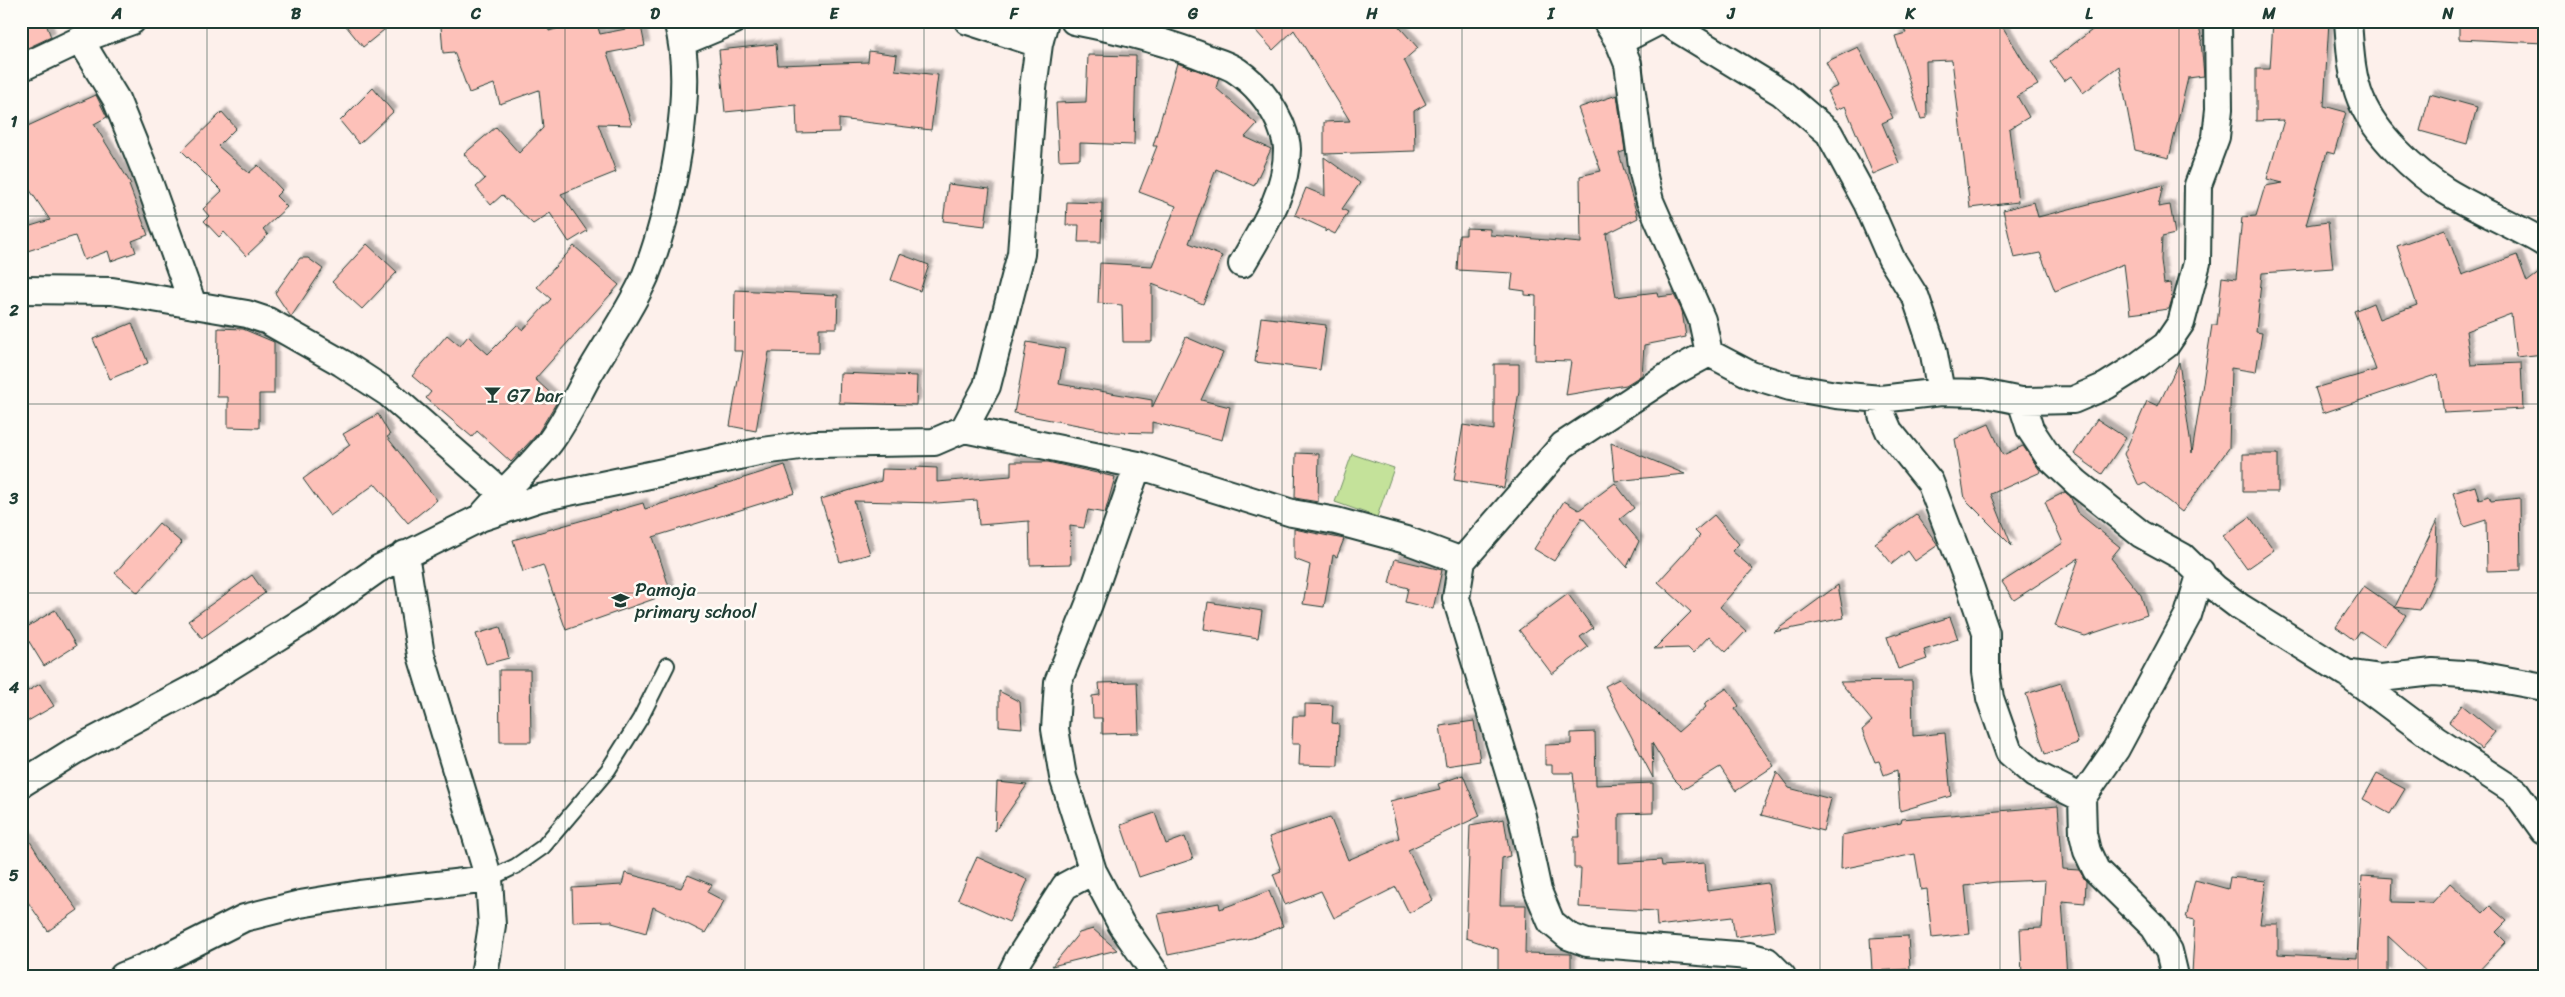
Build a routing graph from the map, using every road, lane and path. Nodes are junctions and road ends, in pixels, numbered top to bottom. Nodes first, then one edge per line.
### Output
1 (132, 21) edge
2 (733, 21) edge
3 (968, 21) edge
4 (1074, 21) edge
5 (1660, 21) edge
6 (1664, 21) edge
7 (2218, 21) edge
8 (2348, 21) edge
9 (680, 32) edge
10 (1612, 32) edge
11 (1042, 33) edge
12 (80, 40) junction
13 (21, 68) edge
14 (2544, 243) edge
15 (1242, 264) dead end
16 (21, 290) edge
17 (193, 305) junction
18 (1709, 353) junction
19 (1941, 392) junction
20 (1881, 399) junction
21 (2021, 401) junction
22 (964, 429) junction
23 (1138, 465) junction
24 (502, 493) junction
25 (480, 518) junction
26 (405, 554) junction
27 (1462, 561) junction
28 (2201, 572) junction
29 (667, 665) dead end
30 (2346, 673) junction
31 (2544, 686) edge
32 (21, 784) edge
33 (2082, 798) junction
34 (2544, 831) edge
35 (1093, 870) junction
36 (489, 879) junction
37 (123, 976) edge
38 (484, 976) edge
39 (1010, 976) edge
40 (1157, 976) edge
41 (1782, 976) edge
42 (2175, 976) edge

1 - 12 street
2 - 9 street
3 - 11 street
4 - 15 street
5 - 10 street
6 - 19 street
7 - 21 street
8 - 14 street
9 - 24 street
10 - 18 street
11 - 22 street
12 - 13 street
12 - 17 street
16 - 17 street
17 - 24 street
18 - 20 street
18 - 27 street
19 - 20 street
19 - 21 street
20 - 33 street
21 - 28 street
22 - 23 street
22 - 25 street
23 - 27 street
23 - 35 street
24 - 25 street
25 - 26 street
26 - 32 street
26 - 36 street
27 - 41 street
28 - 30 street
28 - 33 street
29 - 36 lane
30 - 31 street
30 - 34 street
33 - 42 street
35 - 39 street
35 - 40 street
36 - 37 street
36 - 38 street

